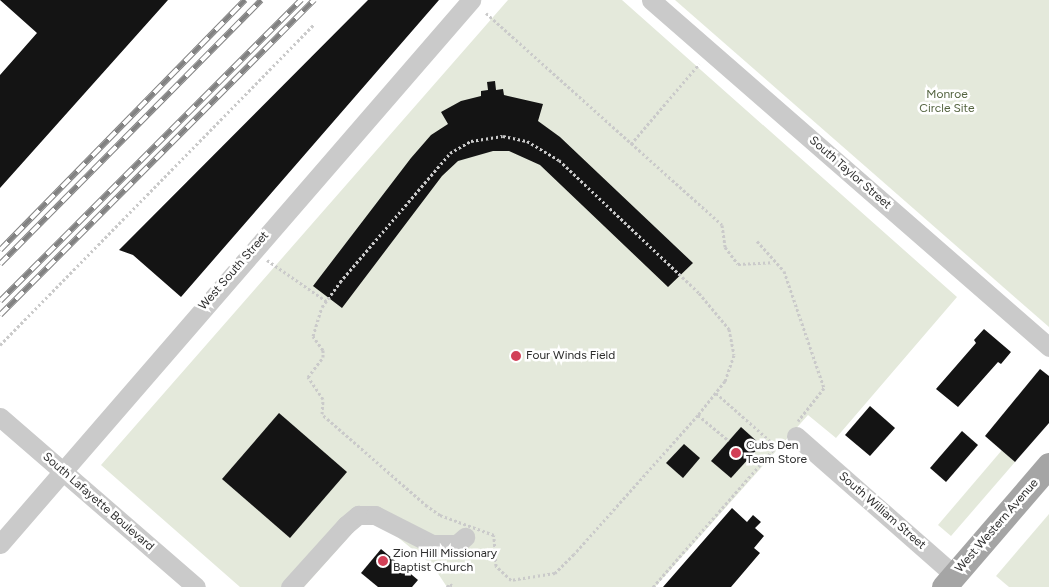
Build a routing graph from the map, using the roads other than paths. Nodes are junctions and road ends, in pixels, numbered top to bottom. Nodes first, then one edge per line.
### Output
1 (471, 0) edge
2 (651, 0) edge
3 (1049, 347) edge
4 (0, 417) edge
5 (792, 432) road end
6 (1049, 465) edge
7 (61, 470) junction
8 (464, 537) dead end
9 (0, 544) edge
10 (955, 583) edge
11 (196, 587) edge
12 (290, 587) edge

1 - 7 street, West South Street
2 - 3 street, South Taylor Street
4 - 7 street, South Lafayette Boulevard
5 - 10 street, South William Street
6 - 10 main road, West Western Avenue
7 - 9 street, West South Street
7 - 11 street, South Lafayette Boulevard
8 - 12 street

